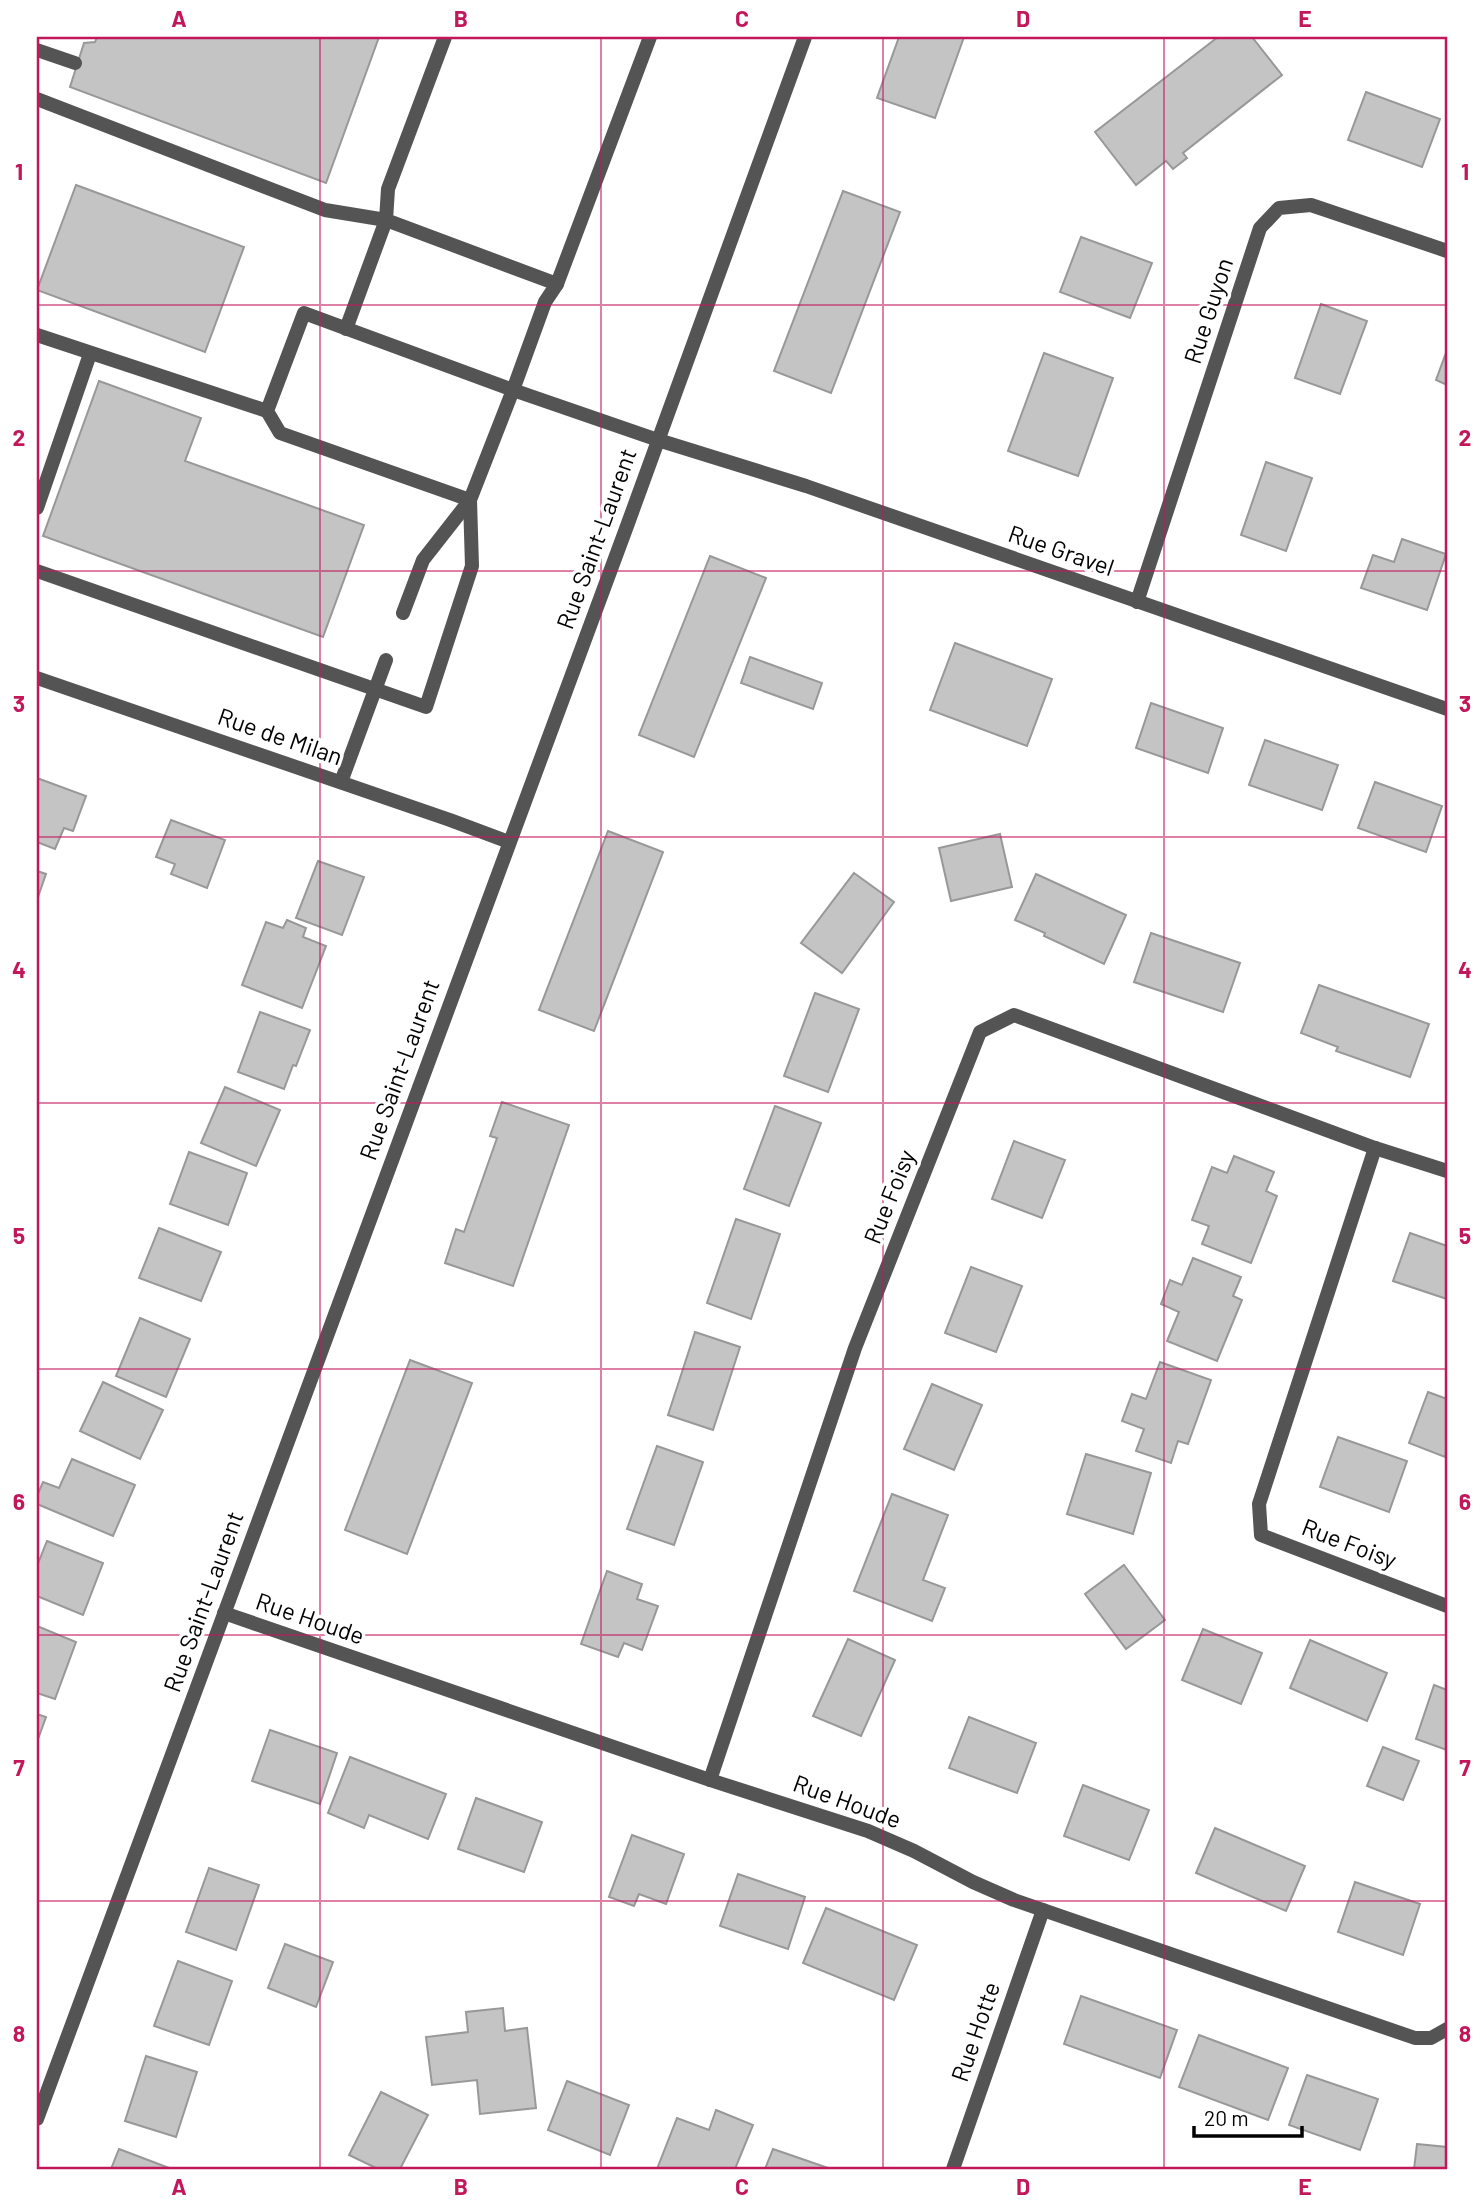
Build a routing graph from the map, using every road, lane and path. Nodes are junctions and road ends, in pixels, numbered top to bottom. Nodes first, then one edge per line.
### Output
1 (446, 37) edge
2 (650, 37) edge
3 (805, 37) edge
4 (37, 50) edge
5 (75, 63) dead end
6 (37, 99) edge
7 (386, 220) junction
8 (1447, 251) edge
9 (557, 284) junction
10 (346, 329) junction
11 (37, 335) edge
12 (90, 354) junction
13 (513, 390) junction
14 (267, 411) junction
15 (658, 440) junction
16 (470, 500) junction
17 (37, 508) edge
18 (37, 570) edge
19 (1138, 602) junction
20 (403, 613) dead end
21 (386, 660) dead end
22 (37, 678) edge
23 (376, 689) junction
24 (1447, 709) edge
25 (341, 782) junction
26 (509, 842) junction
27 (1375, 1148) junction
28 (1447, 1171) edge
29 (1447, 1606) edge
30 (224, 1613) junction
31 (710, 1780) junction
32 (1043, 1910) junction
33 (1447, 2029) edge
34 (37, 2119) edge
35 (953, 2169) edge

1 - 7 street
2 - 9 street
3 - 15 street, Rue Saint-Laurent
4 - 5 street
6 - 7 street
7 - 9 street
7 - 10 street
8 - 19 street, Rue Guyon
9 - 13 street
10 - 13 street, Rue Gravel
10 - 14 street, Rue Gravel
11 - 12 street
12 - 14 street
12 - 17 street
13 - 15 street, Rue Gravel
13 - 16 street
14 - 16 street
15 - 19 street, Rue Gravel
15 - 26 street, Rue Saint-Laurent
16 - 20 street
16 - 23 street
18 - 23 street
19 - 24 street, Rue Gravel
21 - 23 street
22 - 25 street, Rue de Milan
23 - 25 street
25 - 26 street, Rue de Milan
26 - 30 street, Rue Saint-Laurent
27 - 28 street, Rue Foisy
27 - 29 street, Rue Foisy
27 - 31 street, Rue Foisy
30 - 31 street, Rue Houde
30 - 34 street, Rue Saint-Laurent
31 - 32 street, Rue Houde
32 - 33 street, Rue Houde
32 - 35 street, Rue Hotte

